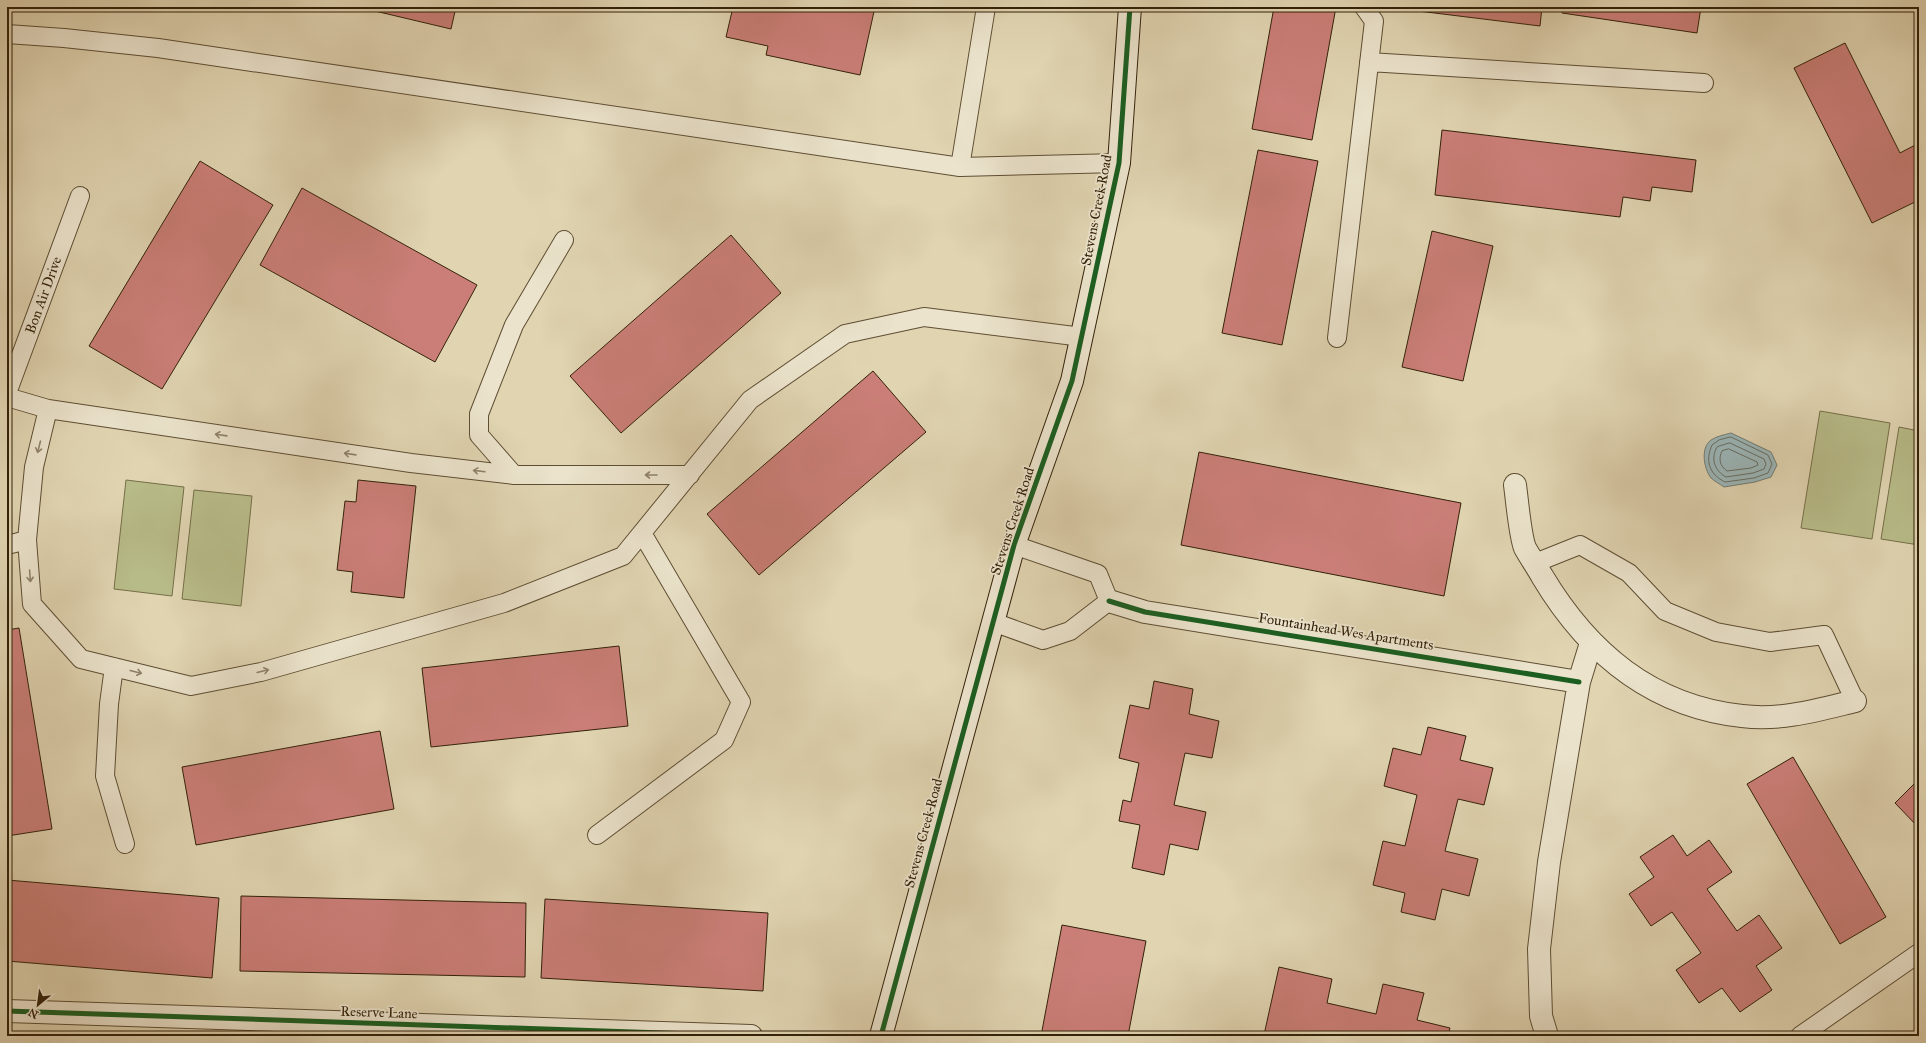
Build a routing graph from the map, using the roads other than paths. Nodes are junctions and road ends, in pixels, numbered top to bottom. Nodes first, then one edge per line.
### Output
1 (986, 7) edge
2 (1130, 7) edge
3 (1364, 7) edge
4 (7, 34) edge
5 (1369, 62) junction
6 (1704, 83) dead end
7 (1119, 163) junction
8 (960, 167) junction
9 (80, 196) dead end
10 (564, 240) dead end
11 (1082, 337) junction
12 (1337, 338) dead end
13 (7, 393) edge
14 (7, 398) edge
15 (48, 409) junction
16 (514, 475) junction
17 (690, 475) junction
18 (1515, 485) dead end
19 (642, 533) junction
20 (27, 540) junction
21 (7, 545) edge
22 (1014, 545) junction
23 (1535, 563) junction
24 (1109, 601) junction
25 (993, 622) junction
26 (1591, 643) junction
27 (114, 667) junction
28 (1579, 682) junction
29 (1855, 701) joint
30 (597, 835) dead end
31 (125, 844) dead end
32 (1919, 953) edge
33 (7, 1011) edge
34 (751, 1036) edge
35 (882, 1036) edge
36 (1547, 1036) edge
37 (1800, 1036) edge

1 - 8 lane
2 - 7 street, Stevens Creek Road
3 - 5 lane
4 - 8 lane
5 - 6 lane
5 - 12 lane
7 - 8 lane
7 - 11 street, Stevens Creek Road
9 - 13 lane, Bon Air Drive
10 - 16 lane
11 - 17 lane
11 - 22 street, Stevens Creek Road
14 - 15 lane
16 -> 15 lane
15 -> 20 lane
17 -> 16 lane
17 - 19 lane
18 - 23 street
27 -> 19 lane
19 - 30 lane
20 - 21 lane
20 -> 27 lane
22 - 24 lane
22 - 25 street, Stevens Creek Road
23 - 26 street
23 - 29 lane
24 - 25 lane
24 - 28 street, Fountainhead Wes Apartments
25 - 35 street, Stevens Creek Road
26 - 28 street
26 - 29 street
27 - 31 lane
28 - 36 street
32 - 37 lane
33 - 34 street, Reserve Lane

